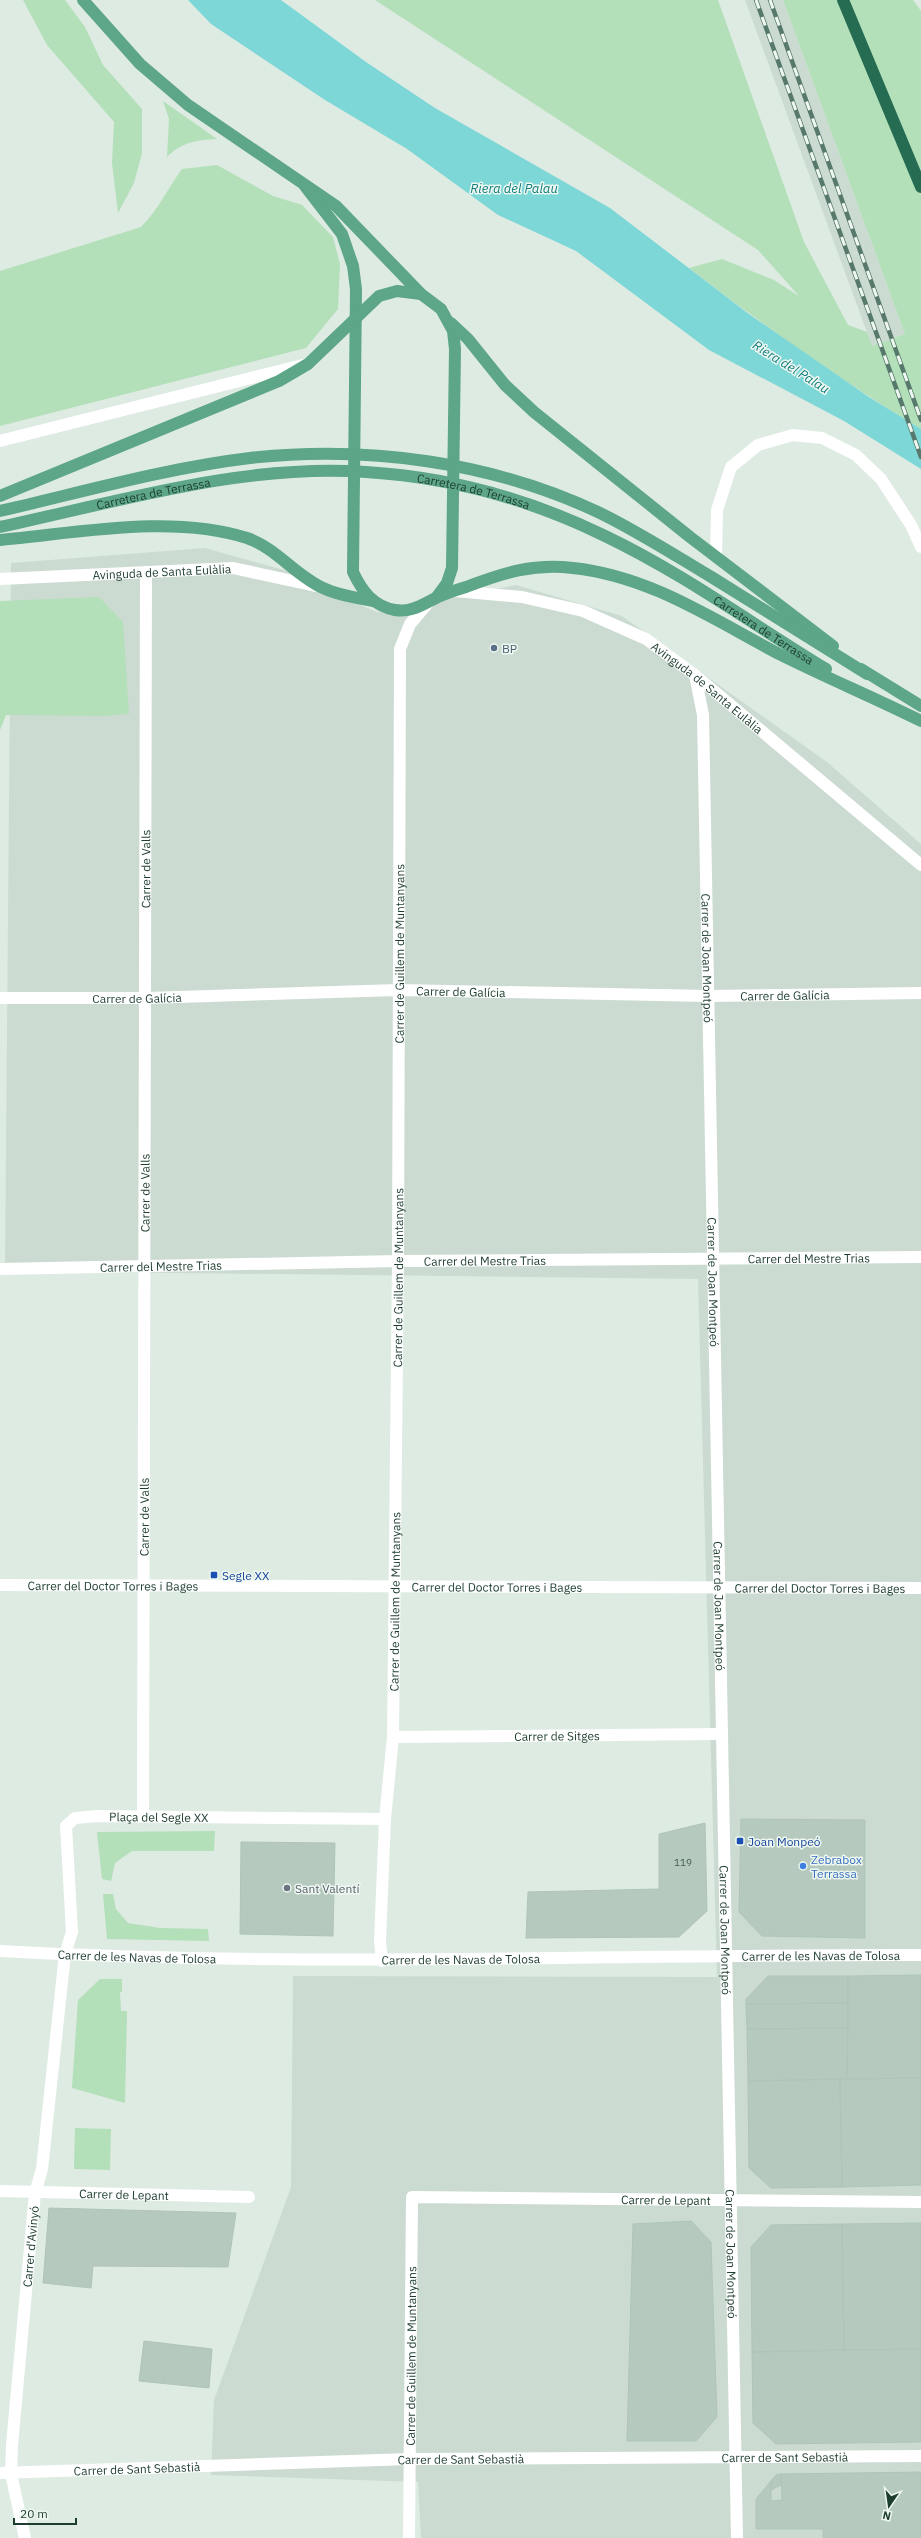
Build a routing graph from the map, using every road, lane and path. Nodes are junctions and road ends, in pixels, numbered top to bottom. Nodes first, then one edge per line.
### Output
1 (83, 0) edge
2 (842, 0) edge
3 (305, 186) junction
4 (921, 187) edge
5 (421, 294) junction
6 (357, 317) junction
7 (448, 319) junction
8 (308, 364) junction
9 (0, 441) edge
10 (0, 496) edge
11 (0, 511) edge
12 (0, 528) edge
13 (0, 540) edge
14 (921, 547) edge
15 (716, 556) junction
16 (146, 572) junction
17 (0, 580) edge
18 (322, 588) junction
19 (454, 591) junction
20 (432, 600) junction
21 (373, 601) junction
22 (867, 674) junction
23 (695, 675) junction
24 (921, 706) edge
25 (899, 710) junction
26 (921, 721) edge
27 (921, 865) edge
28 (398, 990) junction
29 (921, 993) edge
30 (709, 996) junction
31 (0, 998) edge
32 (147, 998) junction
33 (921, 1257) edge
34 (712, 1259) junction
35 (398, 1261) junction
36 (144, 1266) junction
37 (0, 1269) edge
38 (142, 1584) junction
39 (0, 1585) edge
40 (718, 1586) junction
41 (393, 1587) junction
42 (921, 1588) edge
43 (720, 1734) junction
44 (393, 1736) junction
45 (143, 1815) junction
46 (385, 1819) junction
47 (0, 1950) edge
48 (65, 1954) junction
49 (727, 1954) junction
50 (921, 1955) edge
51 (382, 1961) junction
52 (0, 2191) edge
53 (35, 2193) junction
54 (249, 2197) dead end
55 (412, 2197) joint
56 (732, 2202) junction
57 (921, 2202) edge
58 (921, 2456) edge
59 (736, 2458) junction
60 (409, 2460) junction
61 (5, 2473) edge
62 (25, 2538) edge
63 (409, 2538) edge
64 (737, 2538) edge

1 - 3 main road
2 - 4 highway
3 - 5 main road
3 - 6 main road
5 - 6 main road
5 - 7 main road
6 - 8 main road
6 - 21 main road
7 - 15 main road
7 - 20 main road
8 - 9 street
8 - 10 main road
11 - 22 main road, Carretera de Terrassa
12 - 25 main road, Carretera de Terrassa
13 - 18 main road
14 - 15 street
15 - 22 main road
16 - 17 street, Avinguda de Santa Eulàlia
16 - 18 street, Avinguda de Santa Eulàlia
16 - 32 street, Carrer de Valls
18 - 21 main road
19 - 20 main road
19 - 23 street, Avinguda de Santa Eulàlia
19 - 25 main road
20 - 21 main road
20 - 28 street, Carrer de Guillem de Muntanyans
22 - 24 main road
23 - 27 street, Avinguda de Santa Eulàlia
23 - 30 street, Carrer de Joan Montpeó
25 - 26 main road
28 - 30 street, Carrer de Galícia
28 - 32 street, Carrer de Galícia
28 - 35 street, Carrer de Guillem de Muntanyans
29 - 30 street, Carrer de Galícia
30 - 34 street, Carrer de Joan Montpeó
31 - 32 street, Carrer de Galícia
32 - 36 street, Carrer de Valls
33 - 34 street, Carrer del Mestre Trias
34 - 35 street, Carrer del Mestre Trias
34 - 40 street, Carrer de Joan Montpeó
35 - 36 street, Carrer del Mestre Trias
35 - 41 street, Carrer de Guillem de Muntanyans
36 - 37 street, Carrer del Mestre Trias
36 - 38 street, Carrer de Valls
38 - 39 street, Carrer del Doctor Torres i Bages
38 - 41 street, Carrer del Doctor Torres i Bages
38 - 45 street, Carrer de Valls
40 - 41 street, Carrer del Doctor Torres i Bages
40 - 42 street, Carrer del Doctor Torres i Bages
40 - 43 street, Carrer de Joan Montpeó
41 - 44 street, Carrer de Guillem de Muntanyans
43 - 44 street, Carrer de Sitges
43 - 49 street, Carrer de Joan Montpeó
44 - 46 street, Carrer de Guillem de Muntanyans
45 - 46 street, Plaça del Segle XX
45 - 48 street, Plaça del Segle XX
46 - 51 street, Carrer de Guillem de Muntanyans
47 - 48 street, Carrer de les Navas de Tolosa
48 - 51 street, Carrer de les Navas de Tolosa
48 - 53 street, Carrer d'Avinyó
49 - 50 street, Carrer de les Navas de Tolosa
49 - 51 street, Carrer de les Navas de Tolosa
49 - 56 street, Carrer de Joan Montpeó
52 - 53 street, Carrer de Lepant
53 - 54 street, Carrer de Lepant
53 - 61 street, Carrer d'Avinyó
55 - 56 street, Carrer de Lepant
55 - 60 street, Carrer de Guillem de Muntanyans
56 - 57 street, Carrer de Lepant
56 - 59 street, Carrer de Joan Montpeó
58 - 59 street, Carrer de Sant Sebastià
59 - 60 street, Carrer de Sant Sebastià
59 - 64 street, Carrer de Joan Montpeó
60 - 61 street, Carrer de Sant Sebastià
60 - 63 street, Carrer de Guillem de Muntanyans
61 - 62 street, Carrer d'Avinyó

